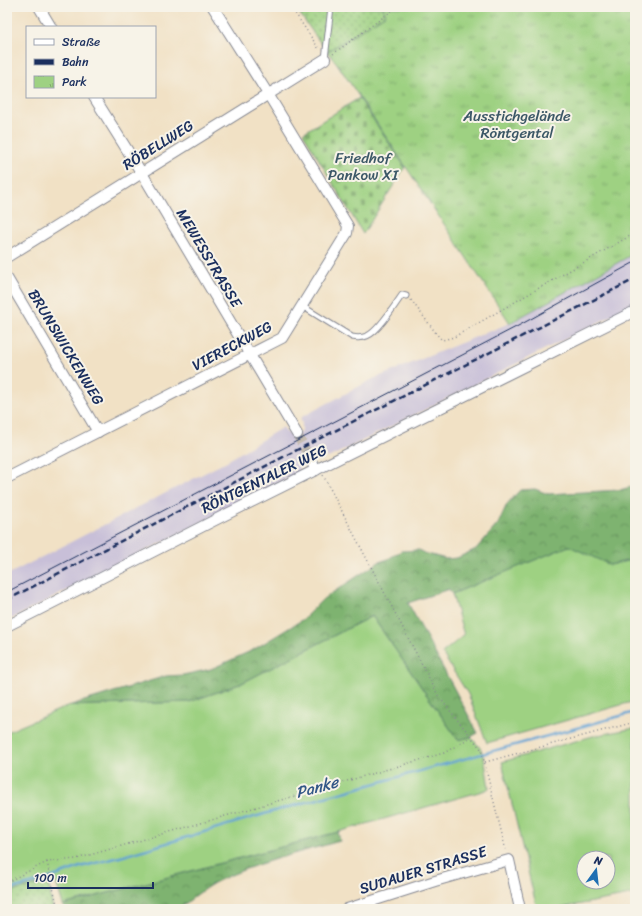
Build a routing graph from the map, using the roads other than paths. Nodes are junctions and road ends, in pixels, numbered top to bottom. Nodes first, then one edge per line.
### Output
1 (39, 7) edge
2 (213, 7) edge
3 (330, 7) edge
4 (50, 26) edge
5 (325, 59) joint
6 (268, 94) junction
7 (95, 98) edge
8 (142, 174) junction
9 (7, 257) edge
10 (7, 278) edge
11 (406, 296) road end
12 (302, 306) junction
13 (635, 311) edge
14 (250, 354) junction
15 (98, 432) junction
16 (297, 434) tunnel mouth
17 (308, 455) tunnel mouth
18 (316, 470) junction
19 (7, 478) edge
20 (7, 626) edge
21 (353, 908) edge
22 (520, 909) edge

1 - 4 street
2 - 6 street
3 - 5 lane
5 - 6 street, RÖBELLWEG
6 - 8 street, RÖBELLWEG
6 - 12 street, VIERECKWEG
7 - 8 street, MEWESSTRASSE
8 - 9 street, RÖBELLWEG
8 - 14 street, MEWESSTRASSE
10 - 15 street, BRUNSWICKENWEG
11 - 12 lane
12 - 14 street, VIERECKWEG
13 - 18 street, RÖNTGENTALER WEG
14 - 15 street, VIERECKWEG
14 - 16 street, MEWESSTRASSE
15 - 19 street, VIERECKWEG
17 - 18 street
18 - 20 street, RÖNTGENTALER WEG
21 - 22 street, SUDAUER STRASSE

